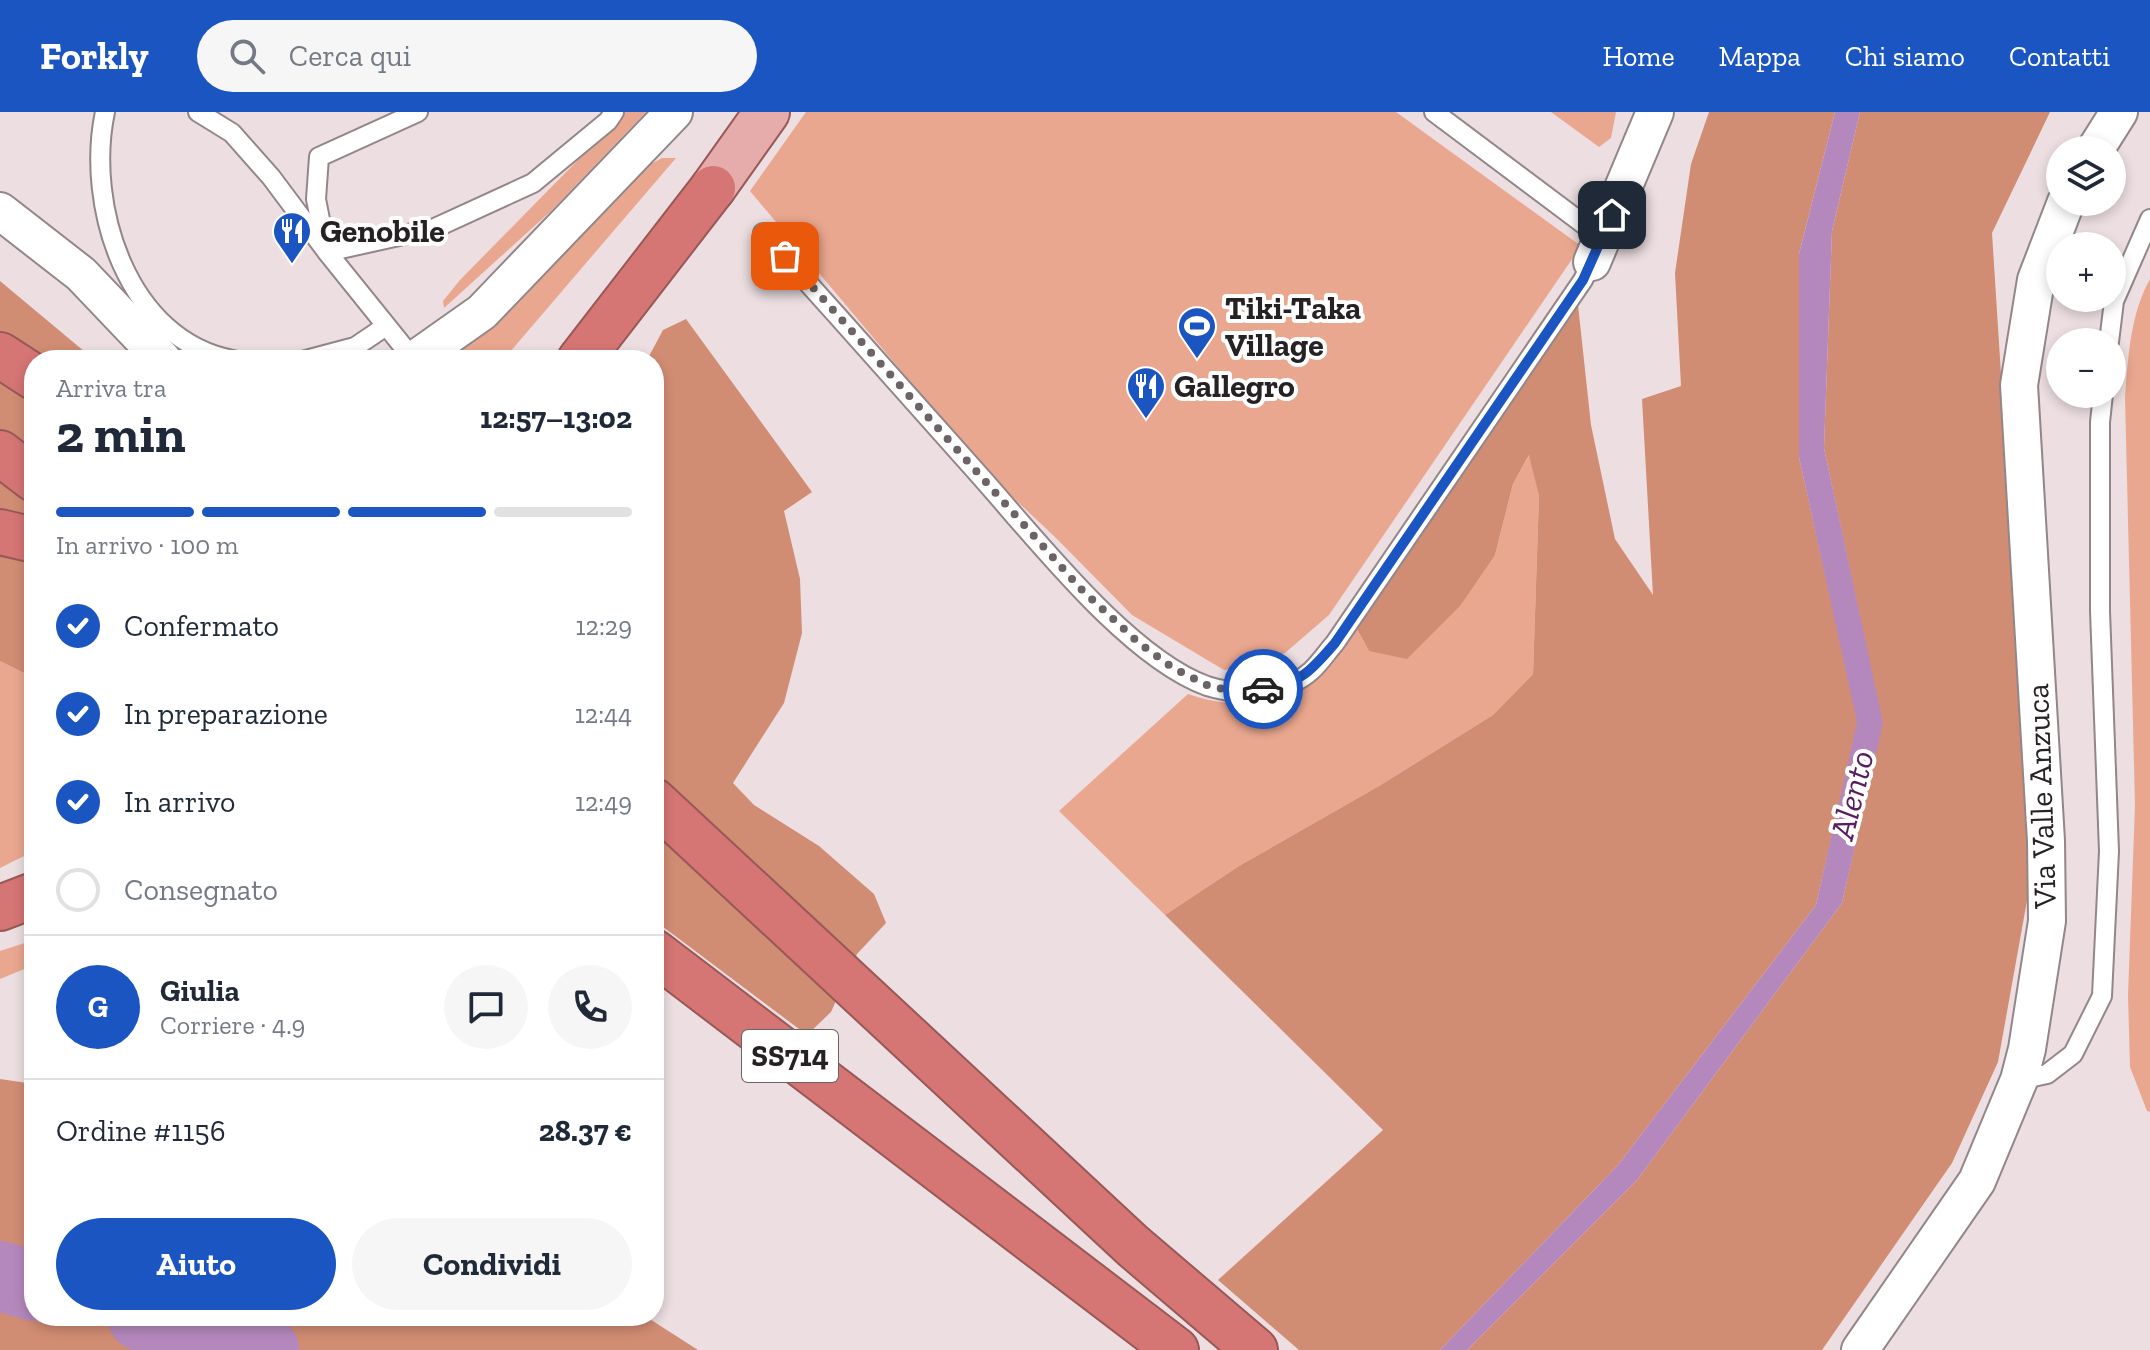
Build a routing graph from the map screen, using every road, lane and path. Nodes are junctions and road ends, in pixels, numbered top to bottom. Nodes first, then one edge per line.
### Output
1 (105, 112) edge
2 (198, 112) edge
3 (418, 112) edge
4 (614, 112) edge
5 (674, 112) edge
6 (767, 112) edge
7 (1434, 112) edge
8 (1655, 112) edge
9 (2119, 112) edge
10 (2104, 136) edge
11 (713, 188) joint
12 (0, 211) edge
13 (2061, 216) edge
14 (2150, 219) edge
15 (763, 233) dead end
16 (1597, 250) junction
17 (327, 252) junction
18 (386, 326) junction
19 (2111, 328) edge
20 (153, 350) edge
21 (202, 350) edge
22 (344, 350) edge
23 (406, 350) edge
24 (428, 350) edge
25 (595, 350) edge
26 (0, 355) edge
27 (24, 371) edge
28 (2102, 408) edge
29 (0, 453) edge
30 (24, 471) edge
31 (0, 532) edge
32 (24, 538) edge
33 (664, 810) edge
34 (24, 899) edge
35 (0, 908) edge
36 (664, 960) edge
37 (2019, 1080) junction
38 (1176, 1350) edge
39 (1255, 1350) edge
40 (1860, 1350) edge

1 - 21 lane
2 - 17 lane
3 - 17 lane
4 - 17 lane
5 - 24 street
6 - 11 main road
7 - 16 lane
8 - 16 street
9 - 10 street
11 - 25 highway
12 - 20 street
13 - 37 street, Via Valle Anzuca
14 - 19 lane
15 - 16 lane
17 - 18 lane
18 - 22 lane
18 - 23 lane
26 - 27 highway
28 - 37 lane
29 - 30 highway
31 - 32 highway
33 - 39 highway
34 - 35 highway
36 - 38 highway, SS714
37 - 40 street, Via Valle Anzuca

